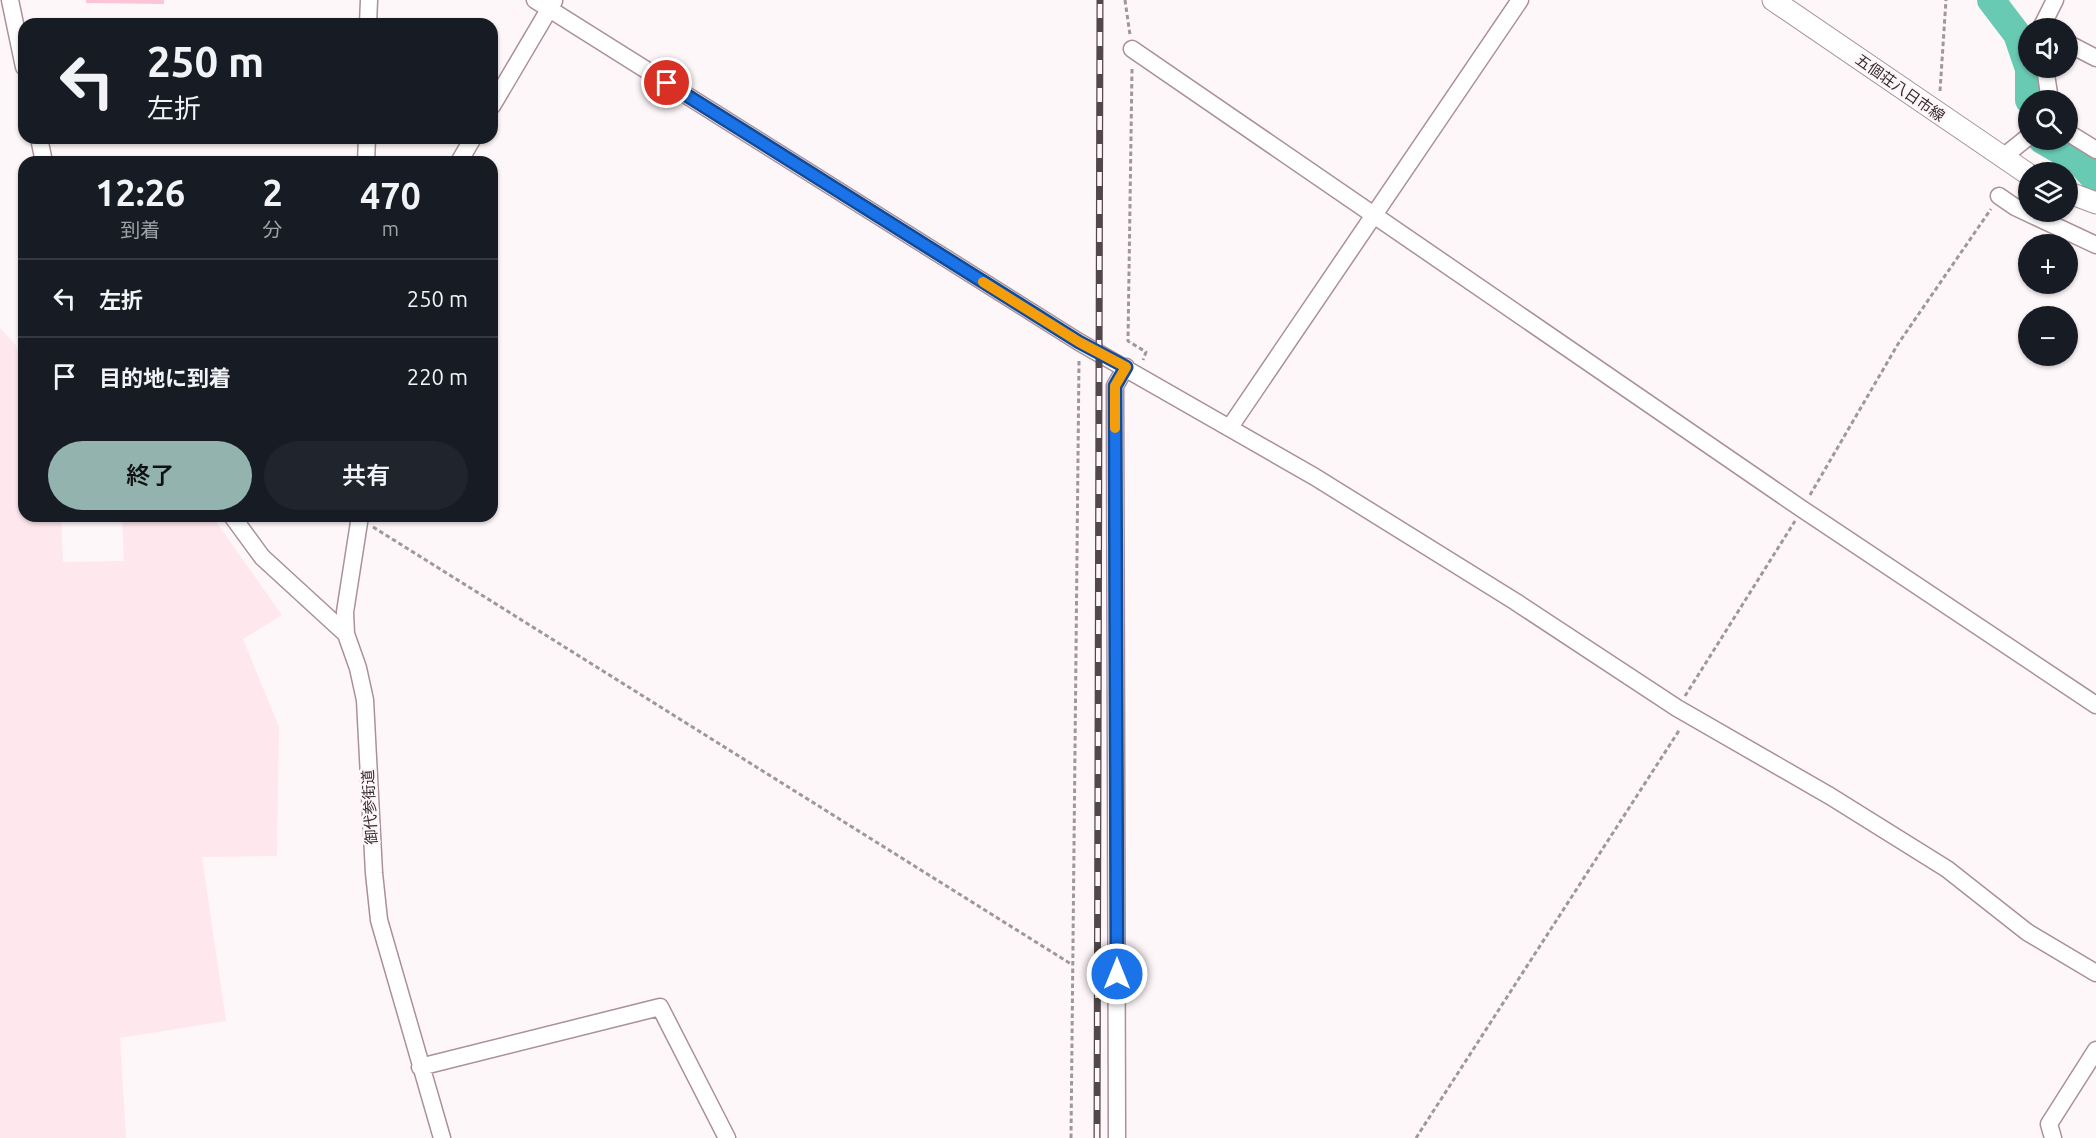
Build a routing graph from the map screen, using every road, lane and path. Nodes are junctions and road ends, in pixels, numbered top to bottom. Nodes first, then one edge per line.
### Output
1 (10, 0) edge
2 (369, 0) edge
3 (535, 0) edge
4 (1125, 0) edge
5 (1520, 0) edge
6 (1773, 0) edge
7 (1946, 0) edge
8 (2055, 0) edge
9 (552, 4) edge
10 (368, 18) edge
11 (2045, 18) edge
12 (18, 38) edge
13 (1132, 49) junction
14 (2078, 49) edge
15 (2096, 58) edge
16 (498, 96) edge
17 (1937, 113) junction
18 (2078, 139) edge
19 (2015, 147) edge
20 (2096, 150) edge
21 (2022, 162) edge
22 (2000, 196) joint
23 (2078, 196) edge
24 (2096, 203) edge
25 (1374, 215) junction
26 (2096, 245) edge
27 (1079, 342) junction
28 (1131, 370) junction
29 (1230, 427) junction
30 (1802, 509) junction
31 (236, 522) edge
32 (359, 522) edge
33 (368, 522) edge
34 (346, 634) junction
35 (2096, 705) edge
36 (1683, 711) junction
37 (1071, 964) junction
38 (2096, 973) edge
39 (2096, 1050) edge
40 (420, 1067) junction
41 (442, 1138) edge
42 (727, 1138) edge
43 (1071, 1138) edge
44 (1118, 1138) edge
45 (1416, 1138) edge
46 (2053, 1138) edge

1 - 12 street
2 - 10 street
3 - 9 street
4 - 13 path
5 - 25 street
6 - 17 main road, 五個荘八日市線
7 - 17 path
8 - 11 street
9 - 16 street
9 - 27 street
13 - 25 street
13 - 28 path
14 - 15 street
17 - 19 main road, 五個荘八日市線
18 - 20 street
19 - 21 main road, 五個荘八日市線
22 - 26 street
22 - 30 path
23 - 24 main road
25 - 29 street
25 - 30 street
27 - 28 street
27 - 37 path
28 - 29 street
28 - 44 street
29 - 36 street
30 - 35 street
30 - 36 path
31 - 34 street, 御代参街道
32 - 34 street
33 - 37 path
34 - 40 street, 御代参街道
36 - 38 street
36 - 45 path
37 - 43 path
39 - 46 street
40 - 41 street, 御代参街道
40 - 42 street

